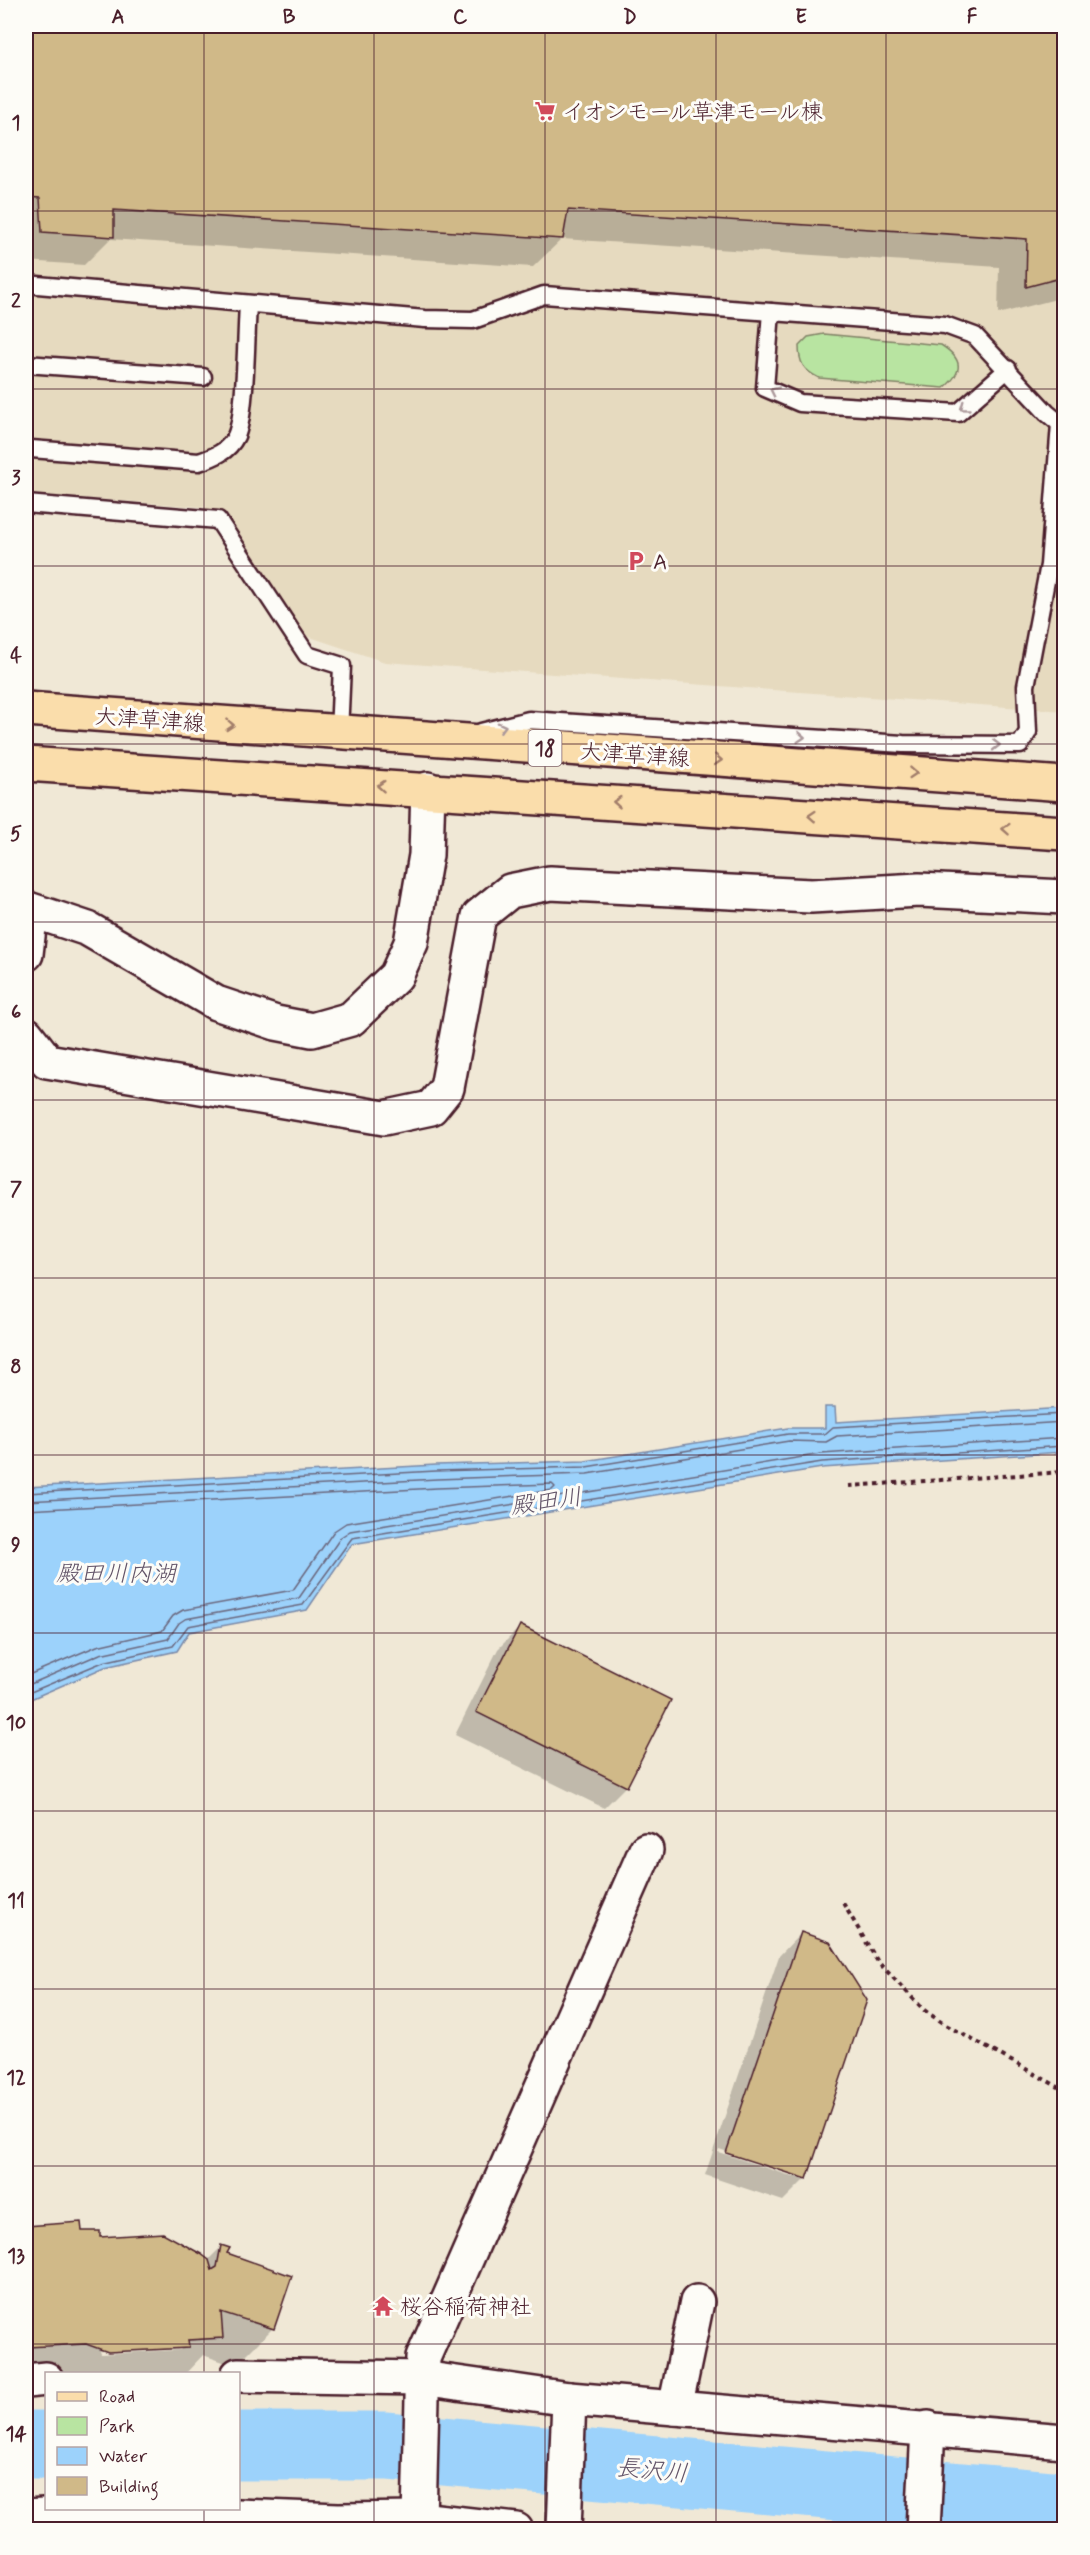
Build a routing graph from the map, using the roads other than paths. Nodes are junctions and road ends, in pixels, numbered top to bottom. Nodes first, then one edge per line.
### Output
1 (26, 284) edge
2 (248, 305) junction
3 (771, 312) junction
4 (26, 364) edge
5 (1008, 369) junction
6 (203, 377) dead end
7 (1062, 425) edge
8 (31, 449) dead end
9 (26, 504) edge
10 (26, 710) edge
11 (339, 733) junction
12 (446, 741) junction
13 (26, 764) edge
14 (1065, 784) edge
15 (428, 789) junction
16 (1065, 833) edge
17 (1065, 897) edge
18 (28, 909) edge
19 (26, 954) edge
20 (26, 1034) edge
21 (646, 1850) dead end
22 (697, 2301) dead end
23 (240, 2375) edge
24 (45, 2379) edge
25 (26, 2380) edge
26 (422, 2390) junction
27 (675, 2408) junction
28 (569, 2411) junction
29 (928, 2437) junction
30 (1065, 2441) edge
31 (419, 2509) junction
32 (26, 2516) edge
33 (564, 2523) edge
34 (338, 2525) edge
35 (516, 2529) edge
36 (923, 2529) edge

1 - 2 lane
2 - 3 lane
2 - 8 lane
3 - 5 lane
5 -> 3 lane
4 - 6 lane
5 - 7 lane
12 -> 7 lane
9 - 11 lane
10 -> 11 main road, 大津草津線 / 18
11 - 12 main road, 大津草津線 / 18
12 -> 14 main road, 大津草津線 / 18
15 -> 13 main road, 18
16 -> 15 main road, 18
15 - 18 street
17 - 20 street
18 - 19 street
21 - 26 street
22 - 27 street
23 - 26 street
24 - 25 street
26 - 28 street
26 - 31 street
27 - 28 street
27 - 29 street
28 - 33 street
29 - 30 street
29 - 36 street
31 - 34 street
31 - 35 street
32 - 34 street

